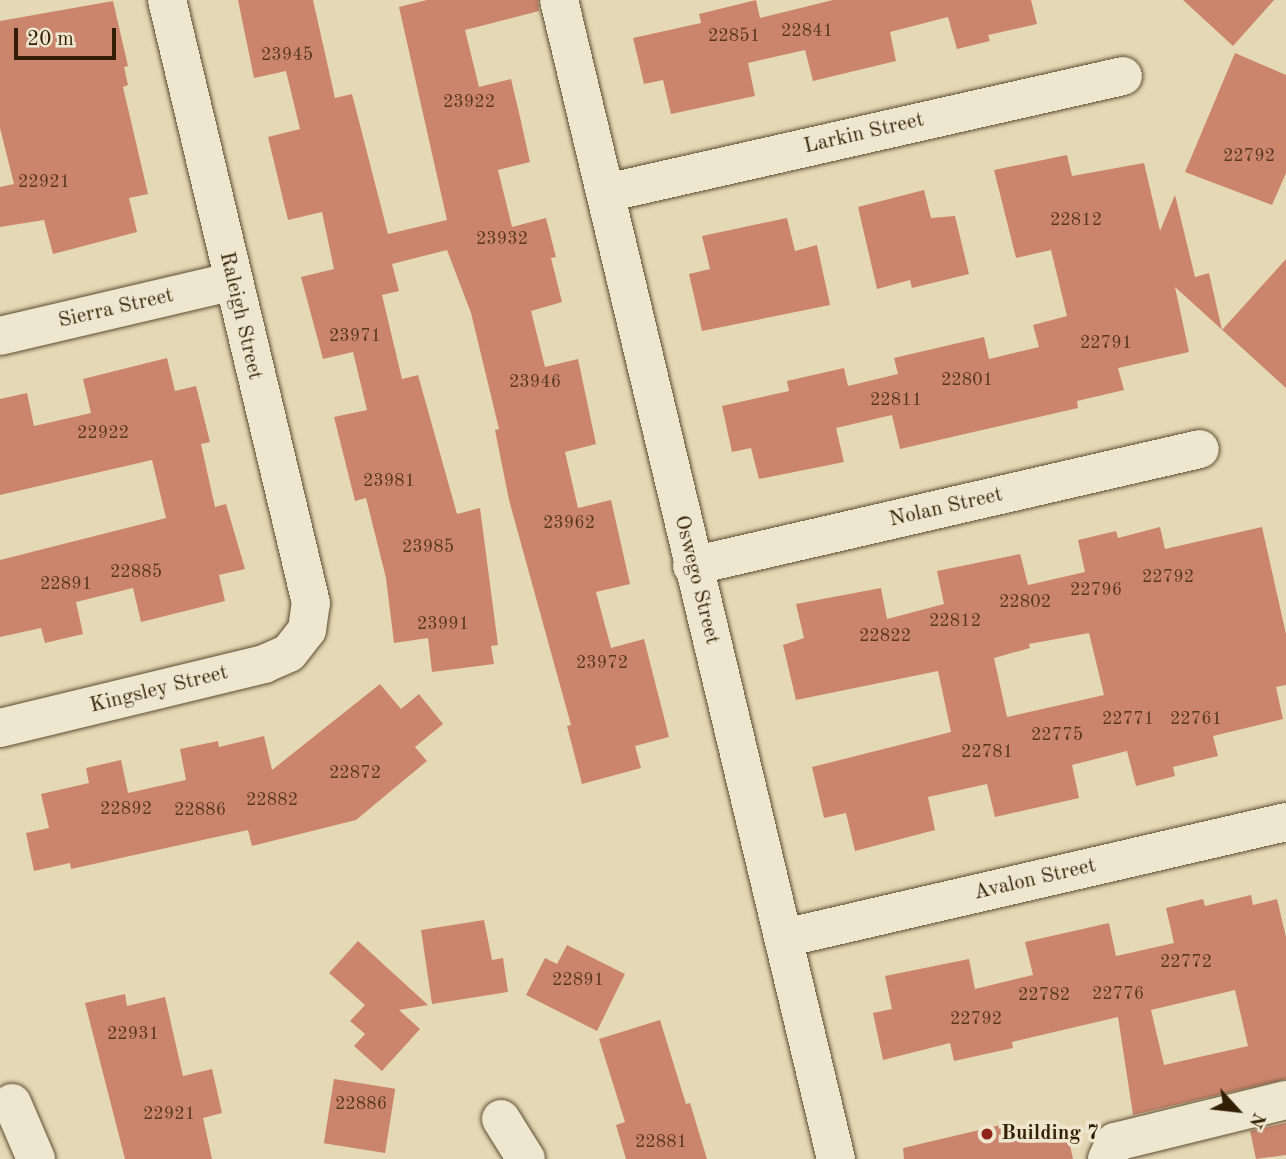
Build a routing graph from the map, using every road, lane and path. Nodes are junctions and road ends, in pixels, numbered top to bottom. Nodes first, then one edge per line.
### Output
1 (167, 0) edge
2 (559, 0) edge
3 (1123, 76) dead end
4 (606, 193) junction
5 (231, 282) junction
6 (0, 336) edge
7 (1200, 449) dead end
8 (692, 566) junction
9 (307, 630) joint
10 (0, 728) edge
11 (1286, 822) edge
12 (784, 938) junction
13 (1286, 1100) edge
14 (12, 1102) dead end
15 (501, 1119) dead end
16 (36, 1159) edge
17 (526, 1159) edge
18 (836, 1159) edge
19 (1107, 1159) edge

1 - 5 street, Raleigh Street
2 - 4 street, Oswego Street
3 - 4 street, Larkin Street
4 - 8 street, Oswego Street
5 - 6 street, Sierra Street
5 - 9 street, Raleigh Street
7 - 8 street, Nolan Street
8 - 12 street, Oswego Street
9 - 10 street, Kingsley Street
11 - 12 street, Avalon Street
12 - 18 street, Oswego Street
13 - 19 street
14 - 16 street
15 - 17 street

